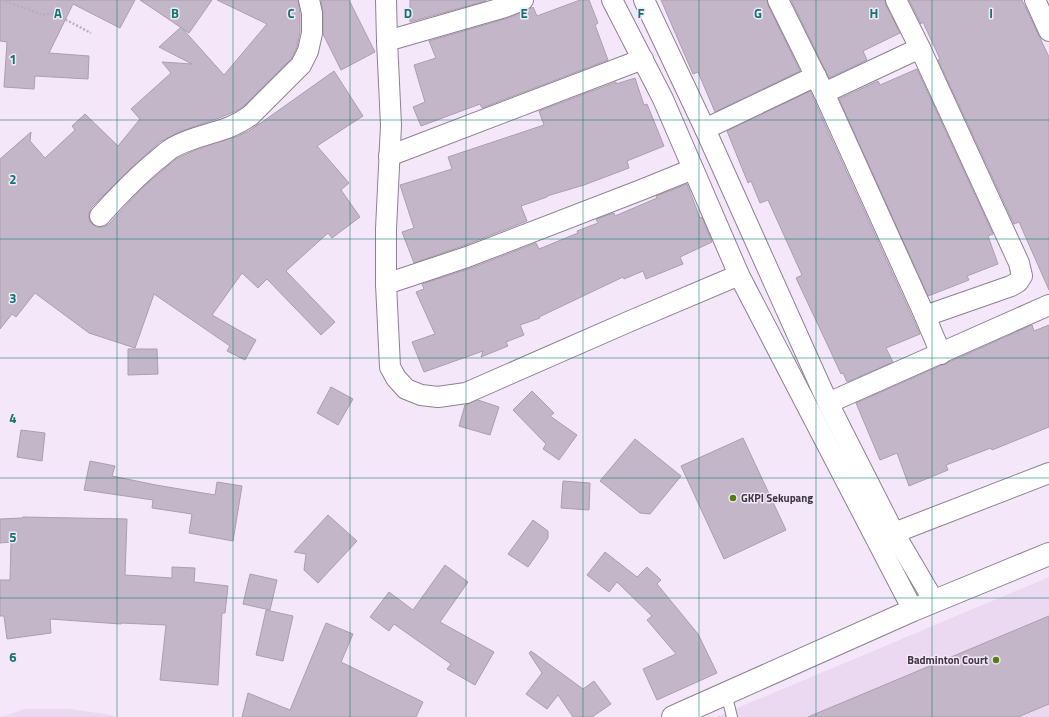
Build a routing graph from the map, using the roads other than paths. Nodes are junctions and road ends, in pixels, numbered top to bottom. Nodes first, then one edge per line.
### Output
1 (309, 0) edge
2 (386, 0) edge
3 (523, 0) edge
4 (612, 0) edge
5 (644, 0) edge
6 (778, 0) edge
7 (896, 0) edge
8 (1035, 0) edge
9 (502, 4) edge
10 (1049, 31) edge
11 (387, 41) junction
12 (920, 48) junction
13 (643, 59) junction
14 (820, 85) junction
15 (705, 129) junction
16 (389, 156) junction
17 (693, 169) junction
18 (100, 216) dead end
19 (739, 275) junction
20 (386, 284) junction
21 (1049, 305) edge
22 (925, 316) junction
23 (941, 354) junction
24 (828, 403) junction
25 (1049, 473) edge
26 (894, 533) junction
27 (1049, 554) edge
28 (934, 601) junction
29 (913, 610) junction
30 (726, 693) junction
31 (673, 717) edge
32 (732, 717) edge

1 - 18 street
2 - 11 street
3 - 9 street
4 - 13 street
5 - 15 street
6 - 14 street
7 - 12 street
8 - 10 street
9 - 11 street
11 - 16 street
12 - 14 street
12 - 22 street
13 - 16 street
13 - 17 street
14 - 15 street
14 - 22 street
15 - 24 street
16 - 20 street
17 - 19 street
17 - 20 street
19 - 20 street
19 - 29 street
21 - 23 street
22 - 23 street
23 - 24 street
24 - 26 street
25 - 26 street
26 - 28 street
27 - 28 street
28 - 29 street
29 - 30 street
30 - 31 street
30 - 32 lane

